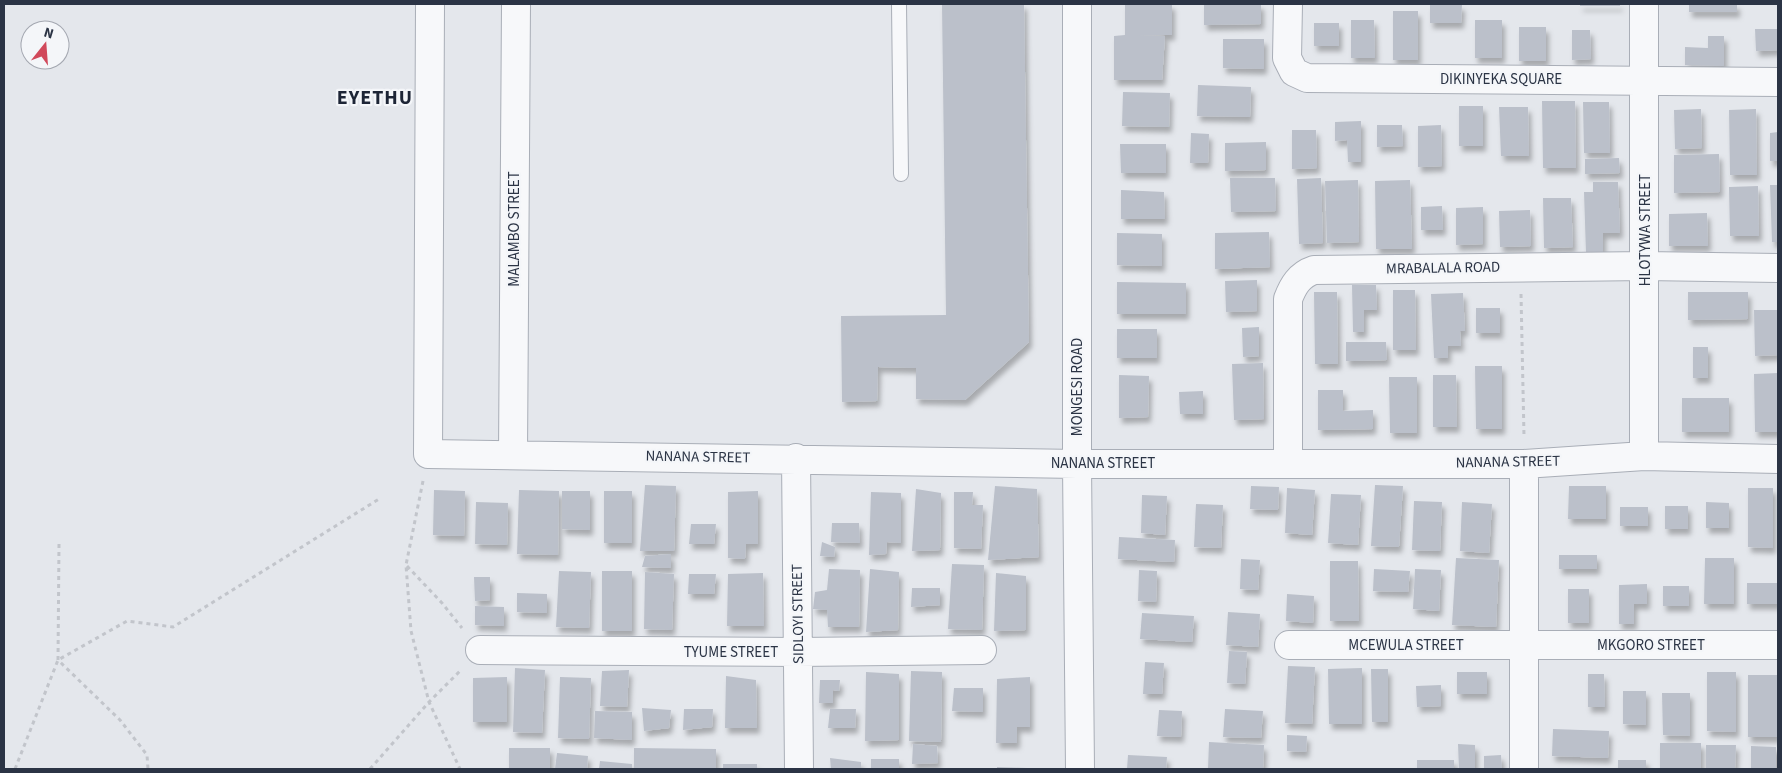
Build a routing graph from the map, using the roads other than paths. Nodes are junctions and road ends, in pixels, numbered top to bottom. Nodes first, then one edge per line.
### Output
1 (430, 4) edge
2 (516, 4) edge
3 (899, 4) edge
4 (1077, 4) edge
5 (1288, 4) edge
6 (1644, 4) edge
7 (1644, 80) junction
8 (1778, 82) edge
9 (901, 174) dead end
10 (1645, 266) junction
11 (1778, 268) edge
12 (513, 455) junction
13 (1644, 456) junction
14 (796, 458) junction
15 (1778, 458) edge
16 (1077, 464) junction
17 (1288, 464) junction
18 (1524, 464) junction
19 (1289, 645) dead end
20 (1524, 645) junction
21 (1778, 645) edge
22 (480, 650) road end
23 (982, 650) dead end
24 (798, 652) junction
25 (799, 769) edge
26 (1080, 769) edge
27 (1524, 769) edge

1 - 12 street, NANANA STREET
2 - 12 street, MALAMBO STREET
3 - 9 lane
4 - 16 street, MONGESI ROAD
5 - 7 street, DIKINYEKA SQUARE
6 - 7 street, HLOTYWA STREET
7 - 8 street, DIKINYEKA SQUARE
7 - 10 street, HLOTYWA STREET
10 - 11 street, MRABALALA ROAD
10 - 13 street, HLOTYWA STREET
10 - 17 street, MRABALALA ROAD
12 - 14 street, NANANA STREET
13 - 15 street, NANANA STREET
13 - 18 street, NANANA STREET
14 - 16 street, NANANA STREET
14 - 24 street, SIDLOYI STREET
16 - 17 street, NANANA STREET
16 - 26 street, MONGESI ROAD
17 - 18 street, NANANA STREET
18 - 20 street
19 - 20 street, MCEWULA STREET
20 - 21 street, MKGORO STREET
20 - 27 street
22 - 24 street, TYUME STREET
23 - 24 street, TYUME STREET
24 - 25 street, SIDLOYI STREET

